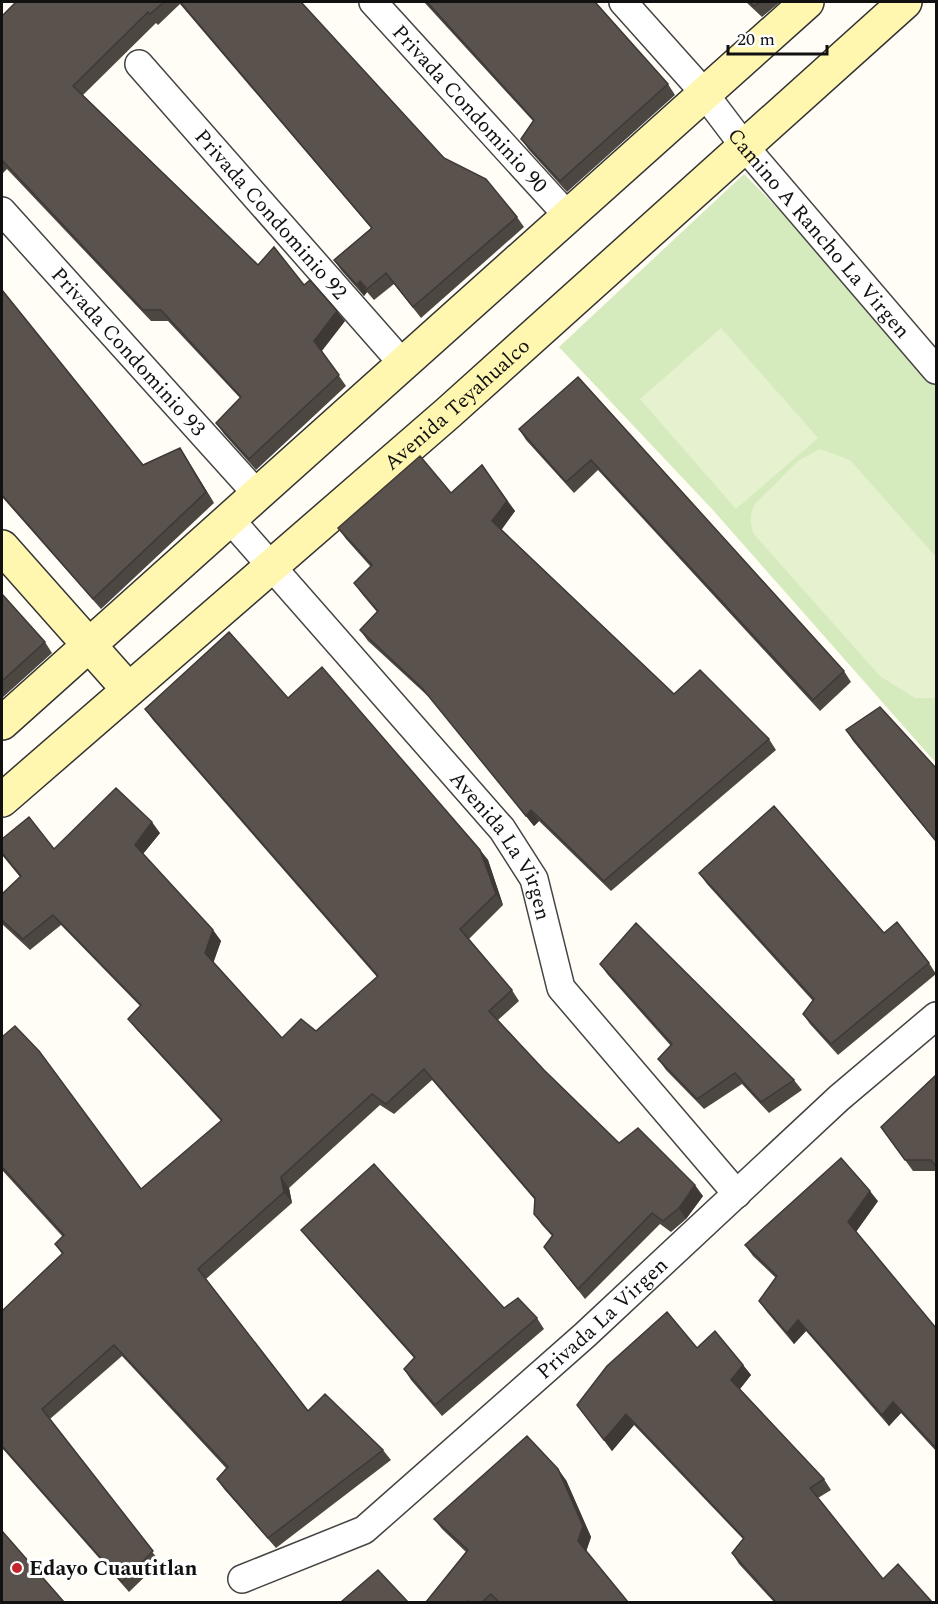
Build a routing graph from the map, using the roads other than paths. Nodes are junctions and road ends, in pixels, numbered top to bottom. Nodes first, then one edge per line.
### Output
1 (373, 2) edge
2 (623, 2) edge
3 (807, 2) edge
4 (905, 2) edge
5 (139, 64) dead end
6 (704, 93) junction
7 (744, 146) junction
8 (2, 211) edge
9 (568, 216) junction
10 (403, 364) junction
11 (936, 370) edge
12 (256, 493) junction
13 (229, 518) junction
14 (2, 547) edge
15 (271, 567) junction
16 (90, 645) junction
17 (128, 689) junction
18 (2, 723) edge
19 (2, 800) edge
20 (936, 1016) edge
21 (736, 1194) junction
22 (242, 1579) dead end

1 - 9 street, Privada Condominio 90
2 - 6 street, Camino A Rancho La Virgen
3 - 6 main road
4 - 7 main road, Avenida Teyahualco
5 - 10 street, Privada Condominio 92
6 - 7 street, Camino A Rancho La Virgen
6 - 9 main road
7 - 11 street, Camino A Rancho La Virgen
7 - 15 main road, Avenida Teyahualco
8 - 12 street, Privada Condominio 93
9 - 10 main road
10 - 12 main road
12 - 13 main road
13 - 15 street, Avenida La Virgen
13 - 16 main road
14 - 16 main road
15 - 17 main road, Avenida Teyahualco
15 - 21 street, Avenida La Virgen
16 - 17 main road
16 - 18 main road
17 - 19 main road, Avenida Teyahualco
20 - 21 street, Privada La Virgen
21 - 22 street, Privada La Virgen

